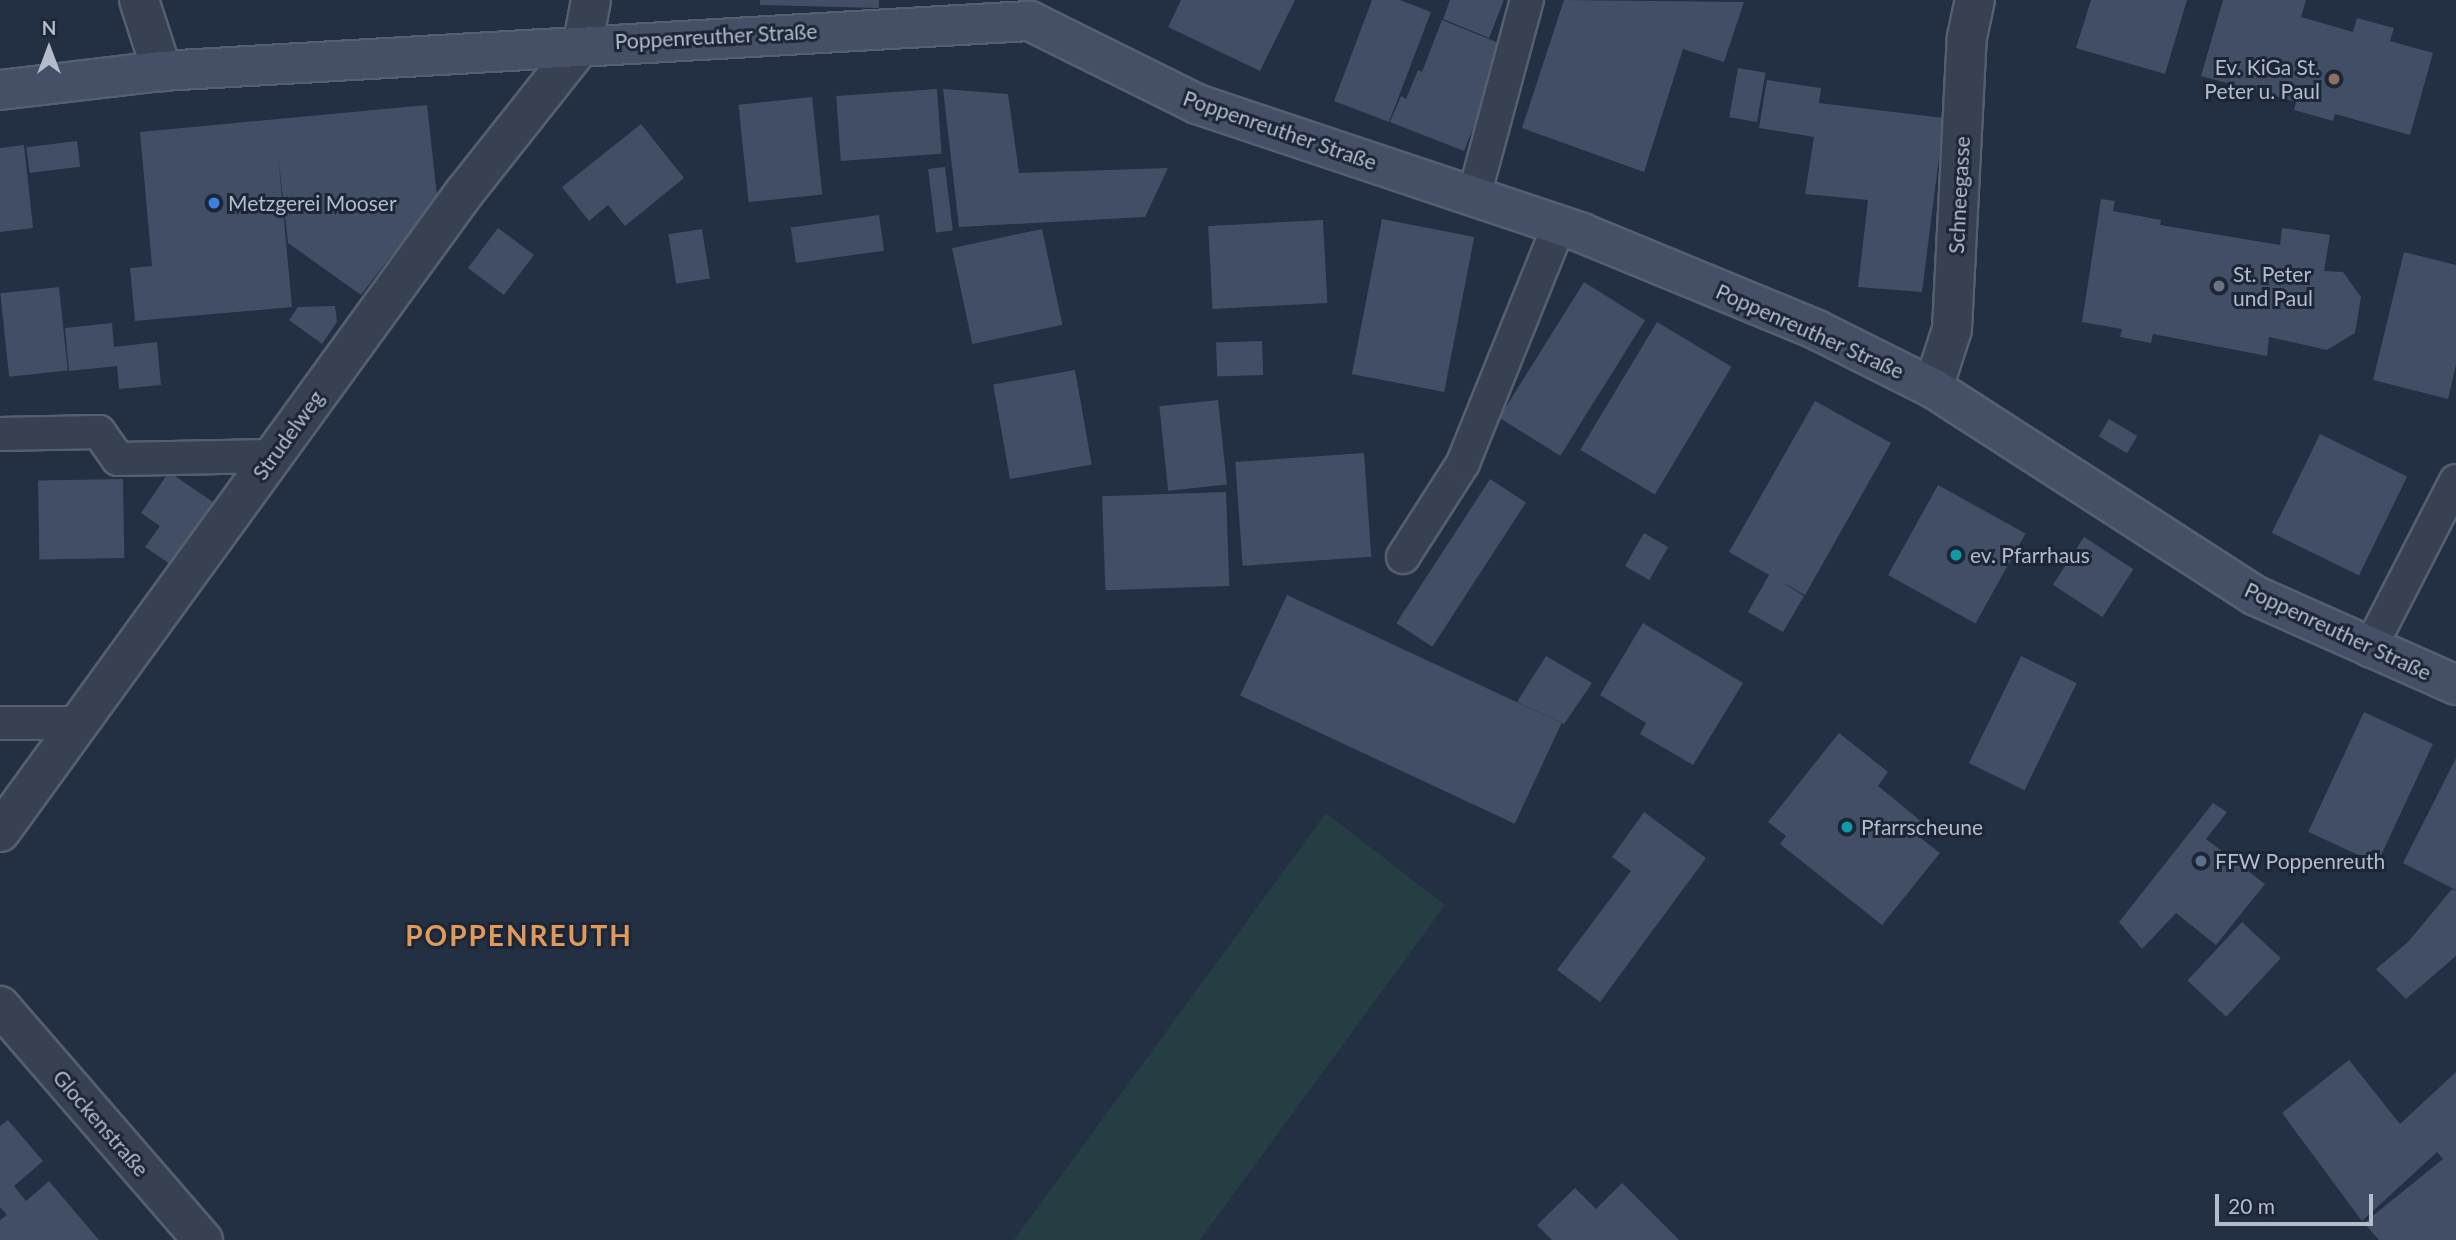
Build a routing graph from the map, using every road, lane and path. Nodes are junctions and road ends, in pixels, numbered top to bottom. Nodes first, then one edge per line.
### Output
1 (139, 0) edge
2 (591, 0) edge
3 (1527, 0) edge
4 (1975, 0) edge
5 (1023, 11) edge
6 (583, 43) junction
7 (162, 71) junction
8 (0, 90) edge
9 (1474, 197) junction
10 (1559, 225) junction
11 (1933, 388) junction
12 (0, 434) edge
13 (273, 456) junction
14 (2456, 481) edge
15 (1404, 557) dead end
16 (2369, 650) junction
17 (2456, 685) edge
18 (0, 723) edge
19 (79, 723) junction
20 (0, 832) edge
21 (0, 1006) edge
22 (203, 1240) edge

1 - 7 street
2 - 6 street
3 - 9 lane
4 - 11 street, Schneegasse
5 - 6 street, Poppenreuther Straße
5 - 9 street, Poppenreuther Straße
6 - 7 street, Poppenreuther Straße
6 - 13 street, Strudelweg
7 - 8 street, Poppenreuther Straße
9 - 10 street, Poppenreuther Straße
10 - 11 street, Poppenreuther Straße
10 - 15 lane
11 - 16 street, Poppenreuther Straße
12 - 13 lane
13 - 19 street, Strudelweg
14 - 16 lane
16 - 17 street, Poppenreuther Straße
18 - 19 lane
19 - 20 street, Strudelweg
21 - 22 street, Glockenstraße

